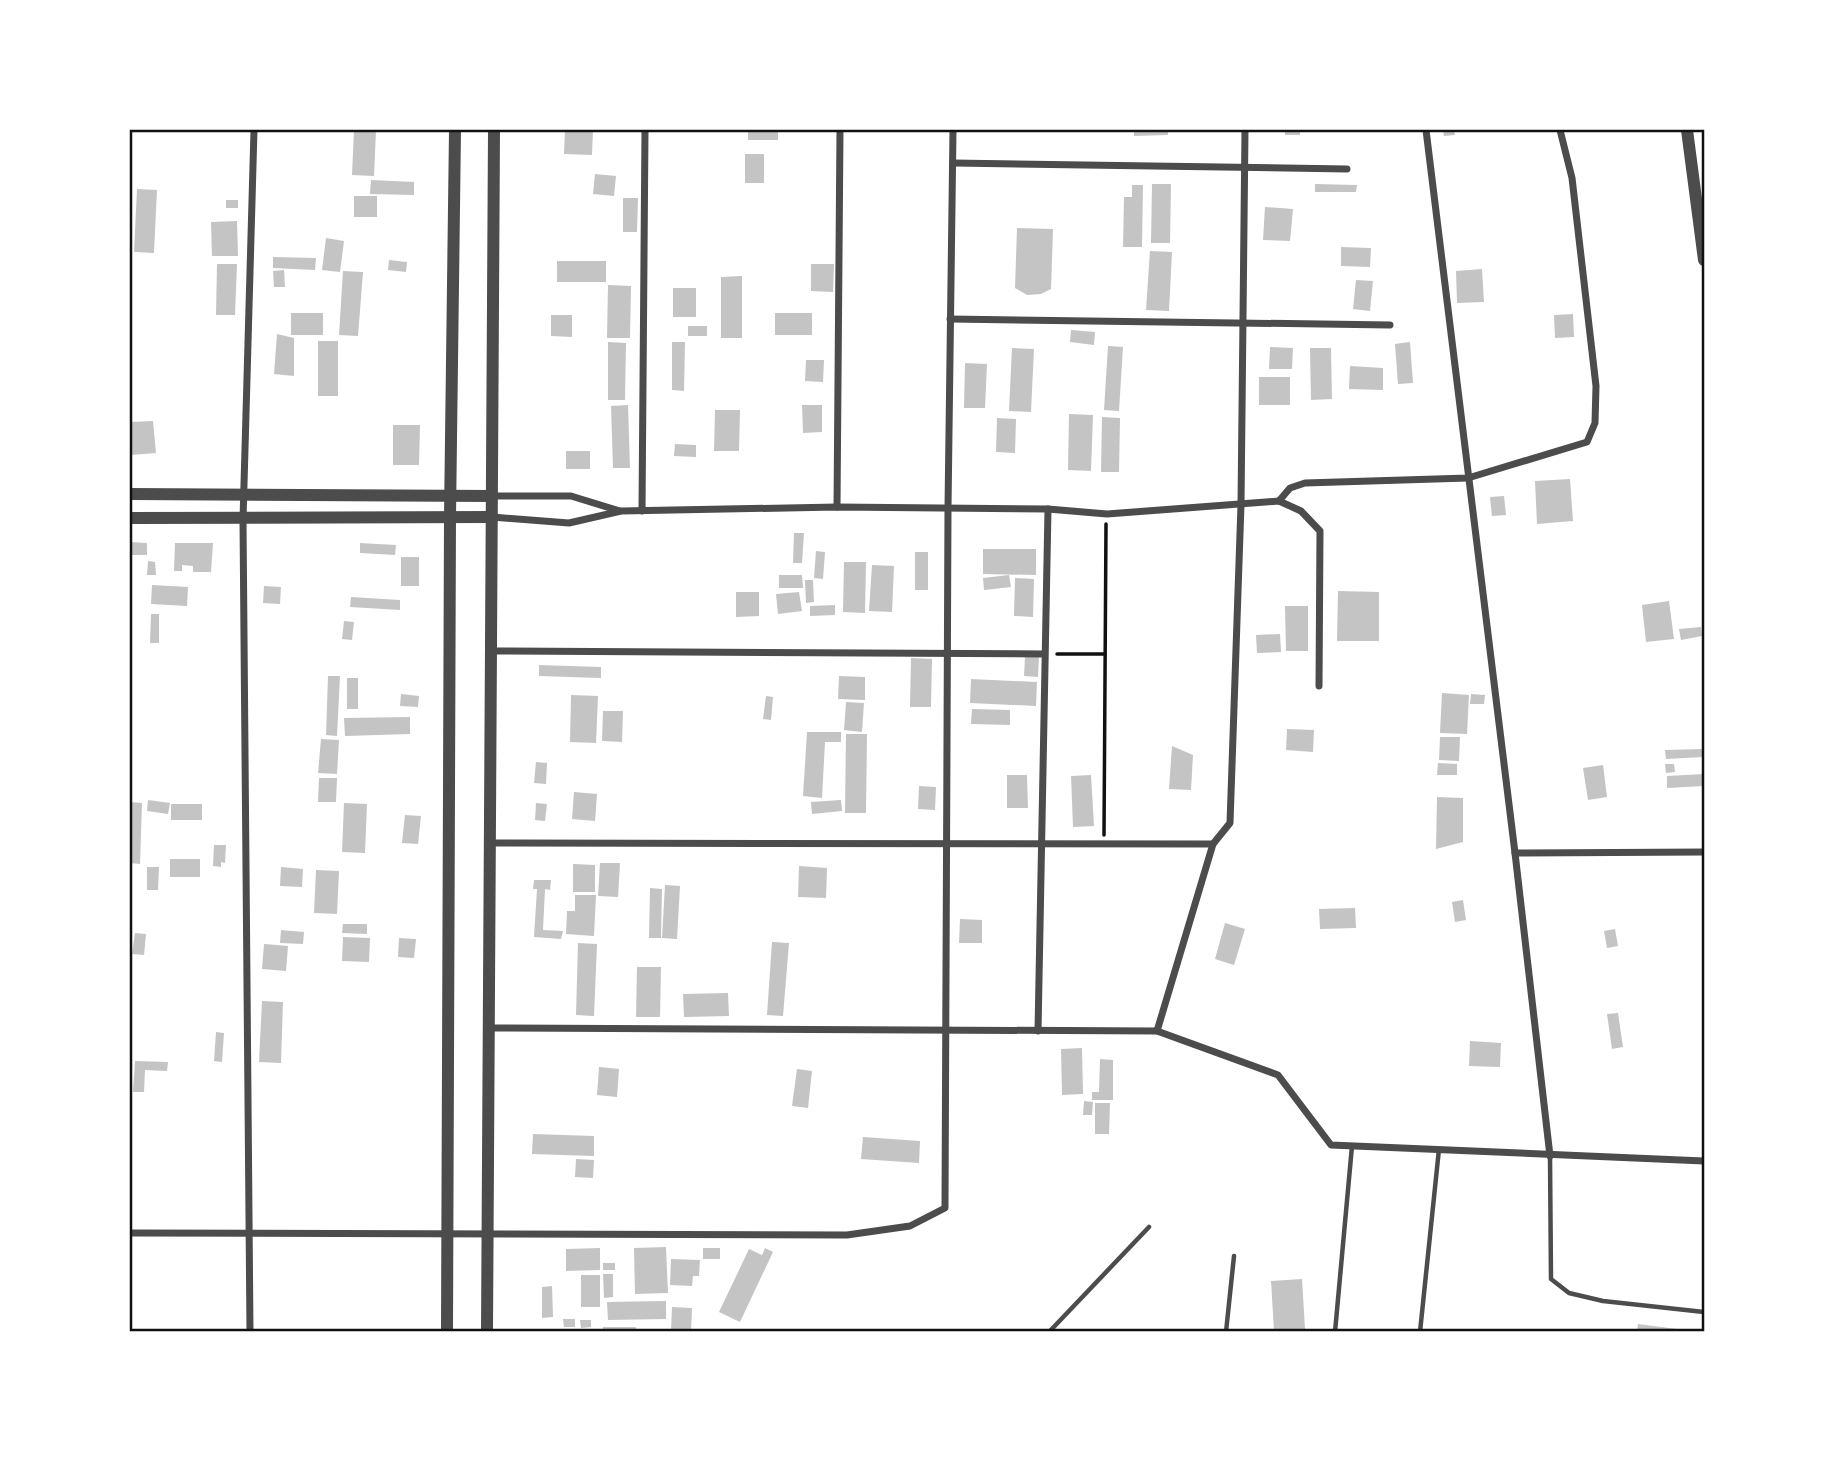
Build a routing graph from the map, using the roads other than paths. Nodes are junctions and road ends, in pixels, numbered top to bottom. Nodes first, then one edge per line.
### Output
1 (254, 130) edge
2 (455, 130) edge
3 (494, 130) edge
4 (645, 130) edge
5 (840, 130) edge
6 (953, 130) edge
7 (1245, 130) edge
8 (1426, 130) edge
9 (1560, 130) edge
10 (1687, 130) edge
11 (953, 163) junction
12 (1244, 167) junction
13 (1347, 169) dead end
14 (1704, 260) edge
15 (950, 319) junction
16 (1244, 324) junction
17 (1390, 325) dead end
18 (1468, 478) junction
19 (130, 494) edge
20 (244, 495) junction
21 (450, 496) junction
22 (492, 496) junction
23 (1279, 501) junction
24 (1241, 505) junction
25 (837, 506) junction
26 (948, 508) junction
27 (1048, 509) junction
28 (621, 511) junction
29 (642, 511) junction
30 (450, 517) junction
31 (492, 517) junction
32 (130, 518) edge
33 (243, 520) junction
34 (491, 651) junction
35 (948, 653) junction
36 (1044, 654) junction
37 (1319, 686) dead end
38 (490, 843) junction
39 (1213, 844) junction
40 (947, 845) junction
41 (1041, 845) junction
42 (1704, 852) edge
43 (1515, 853) junction
44 (489, 1028) junction
45 (946, 1030) junction
46 (1038, 1031) junction
47 (1157, 1031) junction
48 (1352, 1146) junction
49 (1439, 1149) junction
50 (1550, 1156) junction
51 (1704, 1161) edge
52 (1149, 1227) dead end
53 (130, 1233) edge
54 (250, 1233) junction
55 (448, 1234) junction
56 (488, 1234) junction
57 (1234, 1256) dead end
58 (1704, 1312) edge
59 (250, 1332) edge
60 (447, 1332) edge
61 (487, 1332) edge
62 (1049, 1332) edge
63 (1226, 1332) edge
64 (1335, 1332) edge
65 (1420, 1332) edge

1 - 20 street
2 - 21 street
3 - 22 street
4 - 29 street
5 - 25 street
6 - 11 street
7 - 12 street
8 - 18 street
9 - 18 street
10 - 14 street
11 - 12 street
11 - 15 street
12 - 13 street
12 - 16 street
15 - 16 street
15 - 26 street
16 - 17 street
16 - 24 street
18 - 23 street
18 - 43 street
19 - 20 street
20 - 21 street
20 - 33 street
21 - 22 street
21 - 30 street
22 - 28 street
22 - 31 street
23 - 24 street
23 - 37 street
24 - 27 street
24 - 39 street
25 - 26 street
25 - 29 street
26 - 27 street
26 - 35 street
27 - 36 street
28 - 29 street
28 - 31 street
30 - 31 street
30 - 33 street
30 - 55 street
31 - 34 street
32 - 33 street
33 - 54 street
34 - 35 street
34 - 38 street
35 - 36 street
35 - 40 street
36 - 41 street
38 - 40 street
38 - 44 street
39 - 41 street
39 - 47 street
40 - 41 street
40 - 45 street
41 - 46 street
42 - 43 street
43 - 50 street
44 - 45 street
44 - 56 street
45 - 46 street
45 - 56 street
46 - 47 street
47 - 48 street
48 - 49 street
48 - 64 lane
49 - 50 street
49 - 65 lane
50 - 51 street
50 - 58 lane
52 - 62 lane
53 - 54 street
54 - 55 street
54 - 59 street
55 - 56 street
55 - 60 street
56 - 61 street
57 - 63 lane

